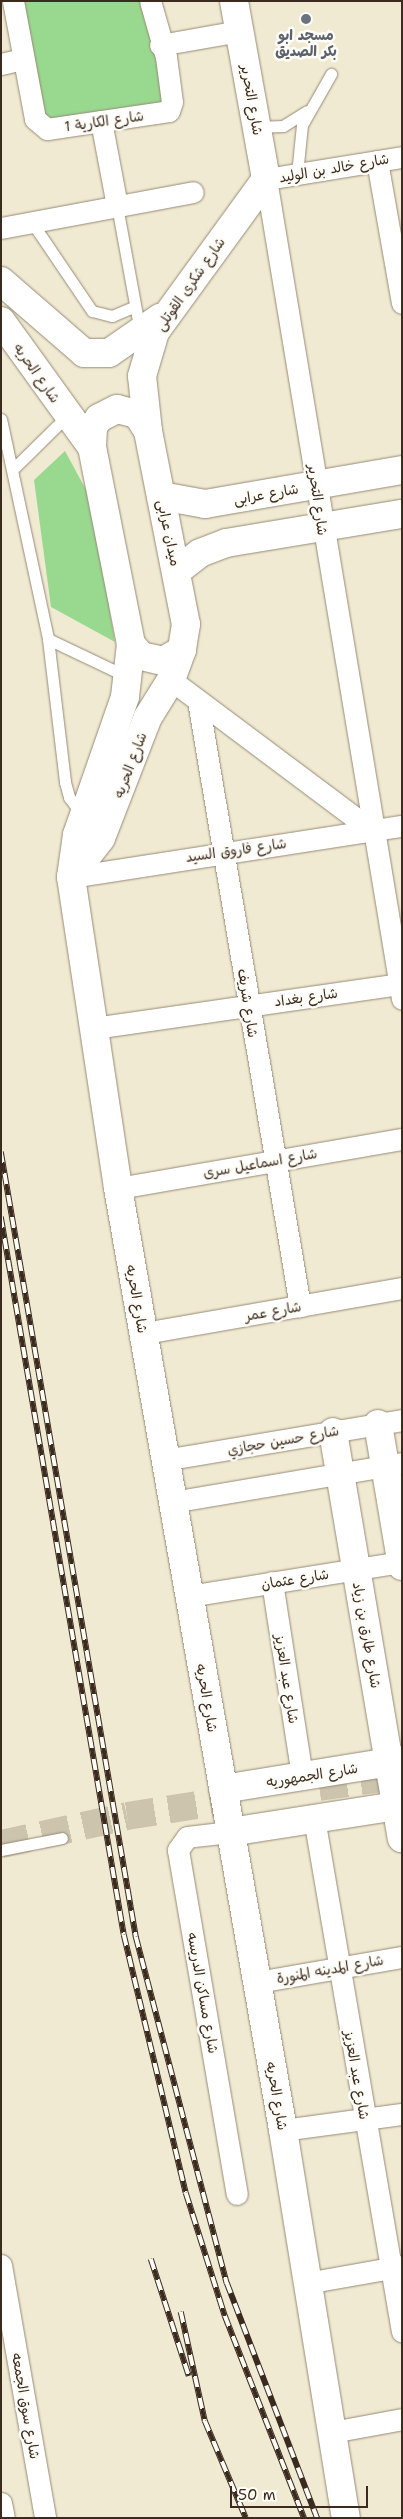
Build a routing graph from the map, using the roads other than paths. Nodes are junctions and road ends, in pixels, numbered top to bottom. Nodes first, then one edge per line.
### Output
1 (13, 1) edge
2 (150, 1) edge
3 (234, 1) edge
4 (239, 31) junction
5 (160, 45) junction
6 (23, 59) junction
7 (1, 64) edge
8 (331, 74) dead end
9 (308, 110) junction
10 (101, 121) junction
11 (257, 127) junction
12 (402, 156) edge
13 (376, 161) junction
14 (297, 174) junction
15 (266, 180) junction
16 (194, 192) dead end
17 (117, 206) junction
18 (32, 221) junction
19 (1, 228) edge
20 (1, 281) edge
21 (402, 303) edge
22 (135, 306) junction
23 (166, 312) junction
24 (1, 321) edge
25 (140, 333) junction
26 (68, 416) junction
27 (1, 419) edge
28 (148, 431) junction
29 (92, 447) junction
30 (14, 468) junction
31 (402, 470) edge
32 (317, 485) junction
33 (161, 496) junction
34 (402, 514) edge
35 (322, 528) junction
36 (177, 571) junction
37 (48, 639) junction
38 (131, 644) junction
39 (182, 650) junction
40 (128, 677) junction
41 (171, 680) junction
42 (198, 701) junction
43 (84, 817) junction
44 (402, 826) edge
45 (373, 831) junction
46 (223, 852) junction
47 (71, 877) junction
48 (400, 991) edge
49 (248, 1006) junction
50 (94, 1028) junction
51 (402, 1139) edge
52 (274, 1161) junction
53 (118, 1188) junction
54 (402, 1288) edge
55 (300, 1306) junction
56 (144, 1333) junction
57 (390, 1422) edge
58 (334, 1432) junction
59 (164, 1460) junction
60 (394, 1464) edge
61 (340, 1473) junction
62 (172, 1502) junction
63 (402, 1563) edge
64 (356, 1569) junction
65 (272, 1582) junction
66 (189, 1596) junction
67 (395, 1762) edge
68 (302, 1776) junction
69 (223, 1788) junction
70 (399, 1805) edge
71 (314, 1818) junction
72 (230, 1832) junction
73 (62, 1838) dead end
74 (402, 1838) edge
75 (1, 1850) edge
76 (402, 1957) edge
77 (339, 1968) junction
78 (258, 1982) junction
79 (402, 2114) edge
80 (365, 2119) junction
81 (284, 2130) junction
82 (237, 2194) dead end
83 (1, 2265) edge
84 (396, 2267) edge
85 (306, 2283) junction
86 (402, 2332) edge
87 (402, 2419) edge
88 (332, 2432) junction
89 (1, 2503) edge
90 (4, 2518) edge
91 (45, 2518) edge
92 (346, 2518) edge

1 - 6 street, شارع الكارية 1
2 - 5 street, شارع الكارية 1
3 - 4 main road, شارع التحرير
4 - 5 street
4 - 11 main road, شارع التحرير
5 - 10 street, شارع الكارية 1
6 - 7 street
6 - 10 street, شارع الكارية 1
8 - 9 lane
9 - 11 lane
9 - 14 lane
10 - 17 street
11 - 15 main road, شارع التحرير
12 - 13 street, شارع خالد بن الوليد
13 - 14 street, شارع خالد بن الوليد
13 - 21 street
14 - 15 street, شارع خالد بن الوليد
15 - 23 main road, شارع شكرى القوتلى
15 - 32 street, شارع التحرير
16 - 17 street
17 - 18 street
17 - 22 lane
18 - 19 street
18 - 22 lane
20 - 25 main road
22 - 25 lane
23 - 25 main road
23 - 28 main road, شارع شكرى القوتلى
24 - 26 main road, شارع الحريه
26 - 29 main road, شارع الحريه
26 - 30 lane
27 - 30 lane
28 - 29 main road, ميدان عرابى
28 - 33 main road, ميدان عرابى
29 - 38 main road, ميدان عرابى
30 - 37 lane
31 - 32 main road, شارع عرابى
32 - 33 main road, شارع عرابى
32 - 35 street, شارع التحرير
33 - 36 main road, ميدان عرابى
34 - 35 main road
35 - 36 main road
35 - 45 street, شارع التحرير
36 - 39 main road, ميدان عرابى
37 - 40 lane
37 - 43 lane
38 - 39 main road
38 - 40 main road, شارع الحريه
39 - 41 main road, شارع الحريه
40 - 43 main road, شارع الحريه
41 - 42 street
41 - 47 main road, شارع الحريه
42 - 45 street
42 - 46 street, شارع شريف
43 - 47 main road, شارع الحريه
44 - 45 street, شارع فاروق السيد
45 - 46 street, شارع فاروق السيد
45 - 48 street, شارع التحرير
46 - 47 street, شارع فاروق السيد
46 - 49 street, شارع شريف
47 - 50 main road, شارع الحريه
48 - 49 street, شارع بغداد
49 - 50 street, شارع بغداد
49 - 52 street, شارع شريف
50 - 53 main road, شارع الحريه
51 - 52 street, شارع اسماعيل سرى
52 - 53 street, شارع اسماعيل سرى
52 - 55 street, شارع شريف
53 - 56 main road, شارع الحريه
54 - 55 street, شارع عمر
55 - 56 street, شارع عمر
56 - 59 main road, شارع الحريه
57 - 58 street, شارع حسين حجازي
57 - 60 main road
58 - 59 street, شارع حسين حجازي
58 - 61 main road, شارع طارق بن زياد
59 - 62 main road, شارع الحريه
60 - 61 street
60 - 63 main road
61 - 62 street
61 - 64 main road, شارع طارق بن زياد
62 - 66 main road, شارع الحريه
63 - 64 street, شارع عثمان
64 - 65 street, شارع عثمان
64 - 67 main road, شارع طارق بن زياد
65 - 66 street, شارع عثمان
65 - 68 street, شارع عبد العزيز
66 - 69 main road, شارع الحريه
67 - 68 main road, شارع الجمهوريه
67 - 70 main road, شارع طارق بن زياد
68 - 69 main road, شارع الجمهوريه
69 - 72 main road, شارع الحريه
70 - 71 main road
70 - 74 main road, شارع طارق بن زياد
71 - 72 main road
71 - 77 street, شارع عبد العزيز
72 - 78 main road, شارع الحريه
72 - 82 street, شارع مساكن الدريسه
73 - 75 lane
76 - 77 street, شارع المدينه المنورة
77 - 78 street, شارع المدينه المنورة
77 - 80 street, شارع عبد العزيز
78 - 81 main road, شارع الحريه
79 - 80 street
80 - 81 street
80 - 84 street, شارع عبد العزيز
81 - 85 main road, شارع الحريه
83 - 91 street, شارع سوق الجمعه
84 - 85 street
84 - 86 street, شارع عبد العزيز
85 - 88 main road, شارع الحريه
87 - 88 street
88 - 92 main road, شارع الحريه
89 - 90 street

